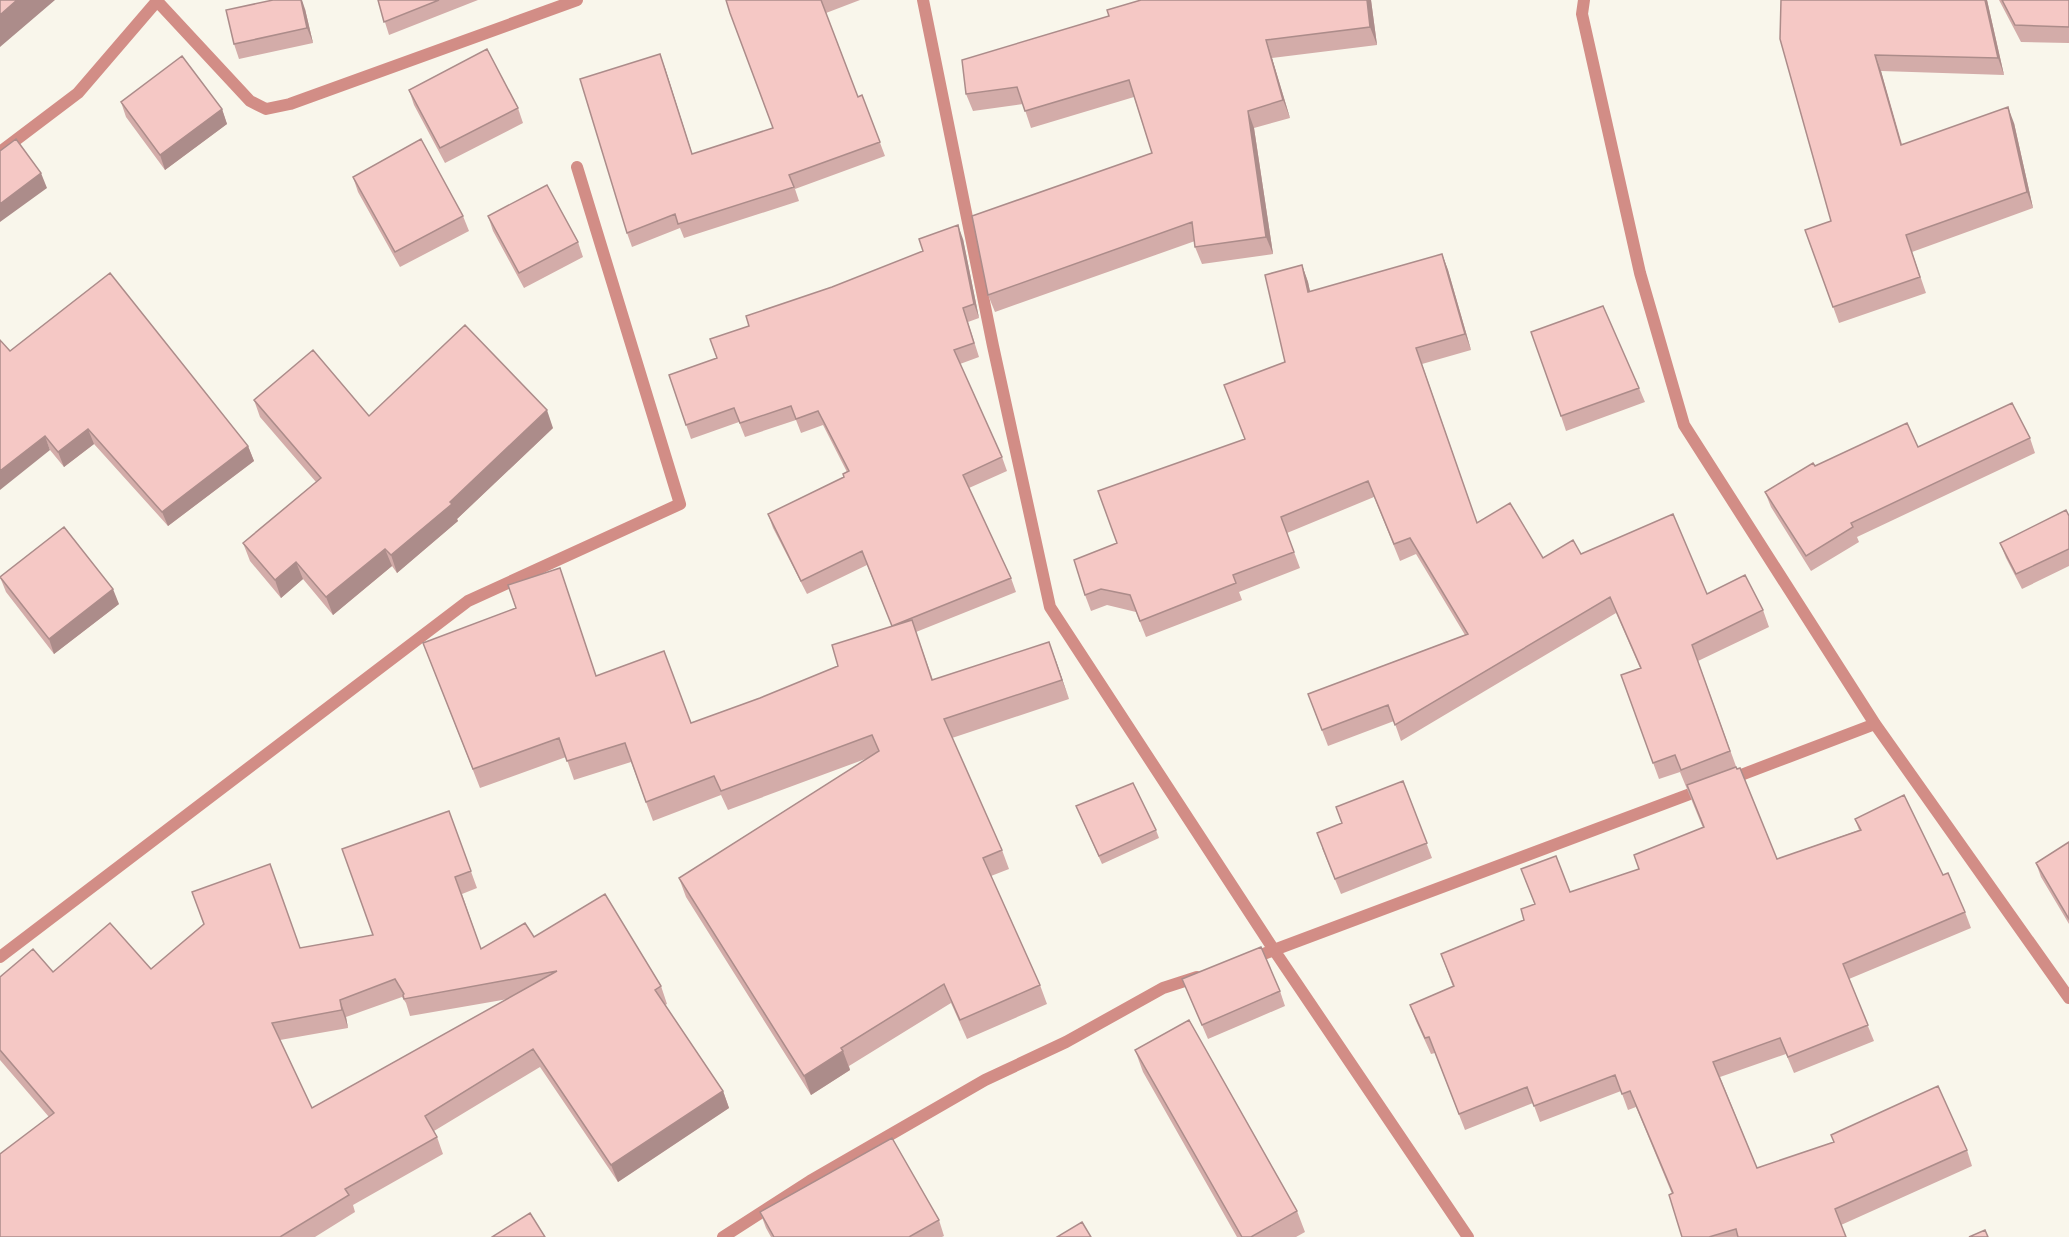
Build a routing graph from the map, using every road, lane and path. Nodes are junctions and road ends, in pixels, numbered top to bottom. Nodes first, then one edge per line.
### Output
1 (577, 0) edge
2 (923, 0) edge
3 (1584, 0) edge
4 (156, 1) edge
5 (0, 152) edge
6 (577, 167) dead end
7 (1875, 724) junction
8 (1274, 950) junction
9 (0, 957) edge
10 (1241, 962) edge
11 (1207, 973) edge
12 (2069, 998) edge
13 (723, 1237) edge
14 (1468, 1237) edge

1 - 4 street
2 - 8 street
3 - 7 street
4 - 5 street
6 - 9 street
7 - 8 street
7 - 12 street
8 - 10 street
8 - 14 street
11 - 13 street

